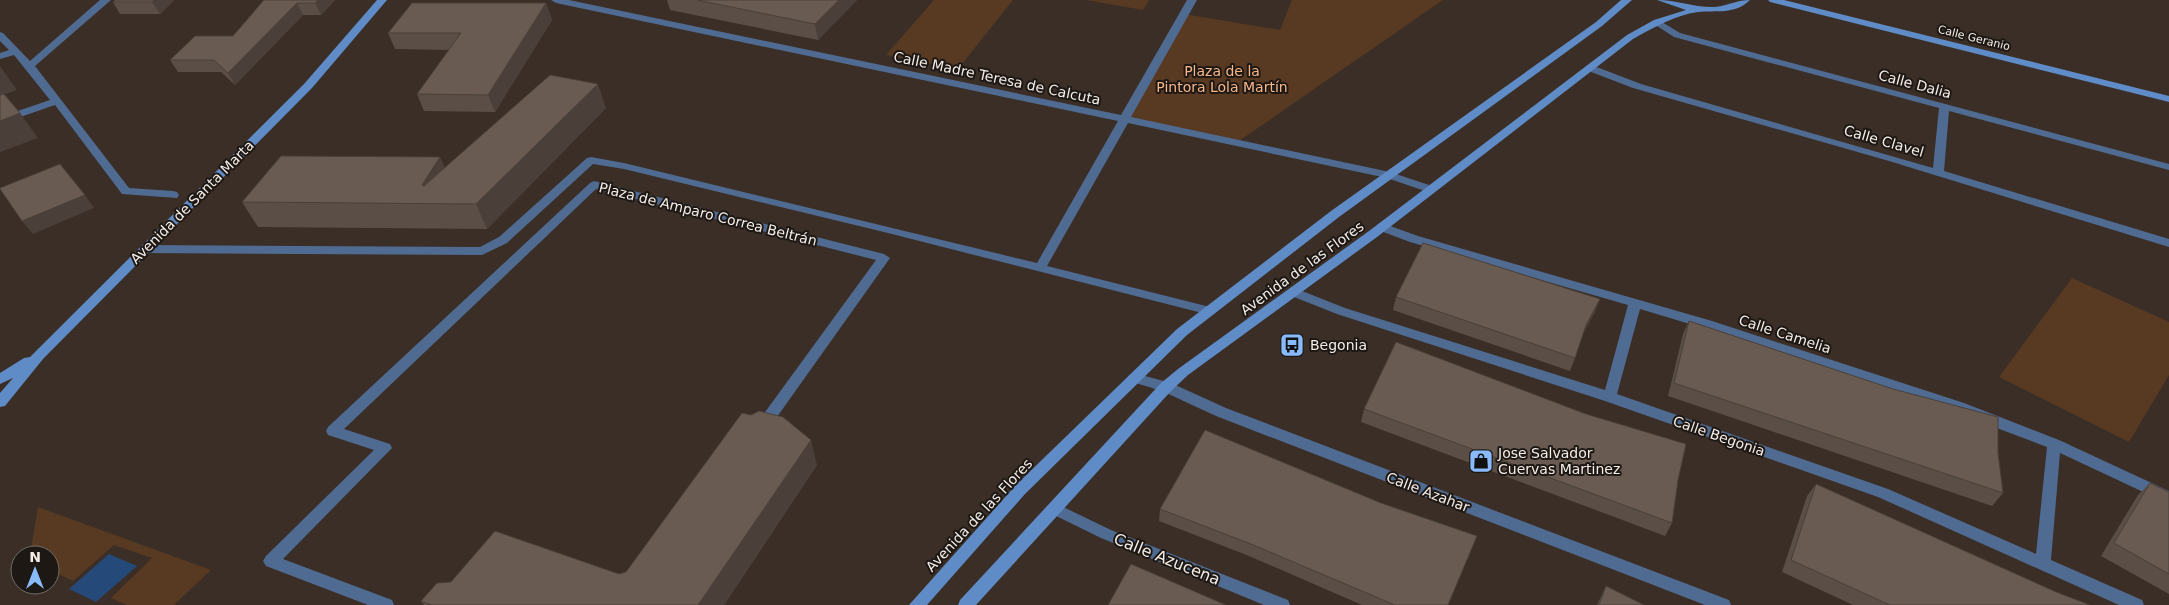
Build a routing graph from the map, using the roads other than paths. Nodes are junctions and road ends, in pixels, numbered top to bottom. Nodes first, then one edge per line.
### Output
1 (106, 0) edge
2 (382, 0) edge
3 (556, 0) edge
4 (1192, 0) edge
5 (1627, 0) edge
6 (1662, 0) edge
7 (1745, 0) edge
8 (1773, 0) edge
9 (585, 2) edge
10 (1698, 9) junction
11 (1657, 22) junction
12 (0, 35) edge
13 (15, 51) junction
14 (0, 56) edge
15 (30, 66) junction
16 (1590, 68) junction
17 (2169, 99) edge
18 (56, 101) junction
19 (1944, 106) junction
20 (1124, 119) junction
21 (0, 121) edge
22 (2169, 167) edge
23 (1938, 173) junction
24 (1390, 175) junction
25 (1431, 189) junction
26 (173, 195) dead end
27 (1382, 227) junction
28 (2169, 243) edge
29 (144, 249) junction
30 (1040, 268) junction
31 (1293, 292) junction
32 (1635, 303) junction
33 (1210, 311) junction
34 (38, 356) junction
35 (1134, 378) junction
36 (0, 379) edge
37 (1166, 387) junction
38 (1610, 398) junction
39 (0, 402) edge
40 (746, 430) edge
41 (2054, 444) junction
42 (2169, 498) edge
43 (1055, 509) junction
44 (2043, 564) junction
45 (386, 605) edge
46 (916, 605) edge
47 (966, 605) edge
48 (1282, 605) edge
49 (1723, 605) edge
50 (2136, 605) edge

1 - 15 street
2 - 29 main road, Avenida de Santa Marta
3 - 9 street, Calle Madre Teresa de Calcuta
4 - 20 street
5 - 24 main road, Avenida de las Flores
6 - 10 main road
7 - 10 main road
8 - 17 main road, Calle Geranio
9 - 20 street, Calle Madre Teresa de Calcuta
10 - 11 main road, Avenida de las Flores
11 - 16 main road, Avenida de las Flores
11 - 19 street, Calle Dalia
12 - 13 street
13 - 14 street
13 - 15 street
15 - 18 street
16 - 23 street, Calle Clavel
16 - 25 main road, Avenida de las Flores
18 - 21 street
18 - 26 street
19 - 22 street, Calle Dalia
19 - 23 street
20 - 24 street, Calle Madre Teresa de Calcuta
20 - 30 street
23 - 28 street, Calle Clavel
24 - 25 street, Calle Madre Teresa de Calcuta
24 - 33 main road, Avenida de las Flores
25 - 27 main road, Avenida de las Flores
27 - 31 main road, Avenida de las Flores
27 - 32 street, Calle Camelia
29 - 30 street
29 - 34 main road, Avenida de Santa Marta
30 - 33 street
31 - 37 main road, Avenida de las Flores
31 - 38 street, Calle Begonia
32 - 38 street
32 - 41 street, Calle Camelia
33 - 35 main road, Avenida de las Flores
34 - 36 main road
34 - 39 main road, Avenida de Santa Marta
35 - 37 street, Calle Azahar
35 - 46 main road, Avenida de las Flores
37 - 43 main road, Avenida de las Flores
37 - 49 street, Calle Azahar
38 - 44 street, Calle Begonia
40 - 45 street, Plaza de Amparo Correa Beltrán
41 - 42 street, Calle Camelia
41 - 44 street
43 - 47 main road, Avenida de las Flores
43 - 48 street, Calle Azucena
44 - 50 street, Calle Begonia

